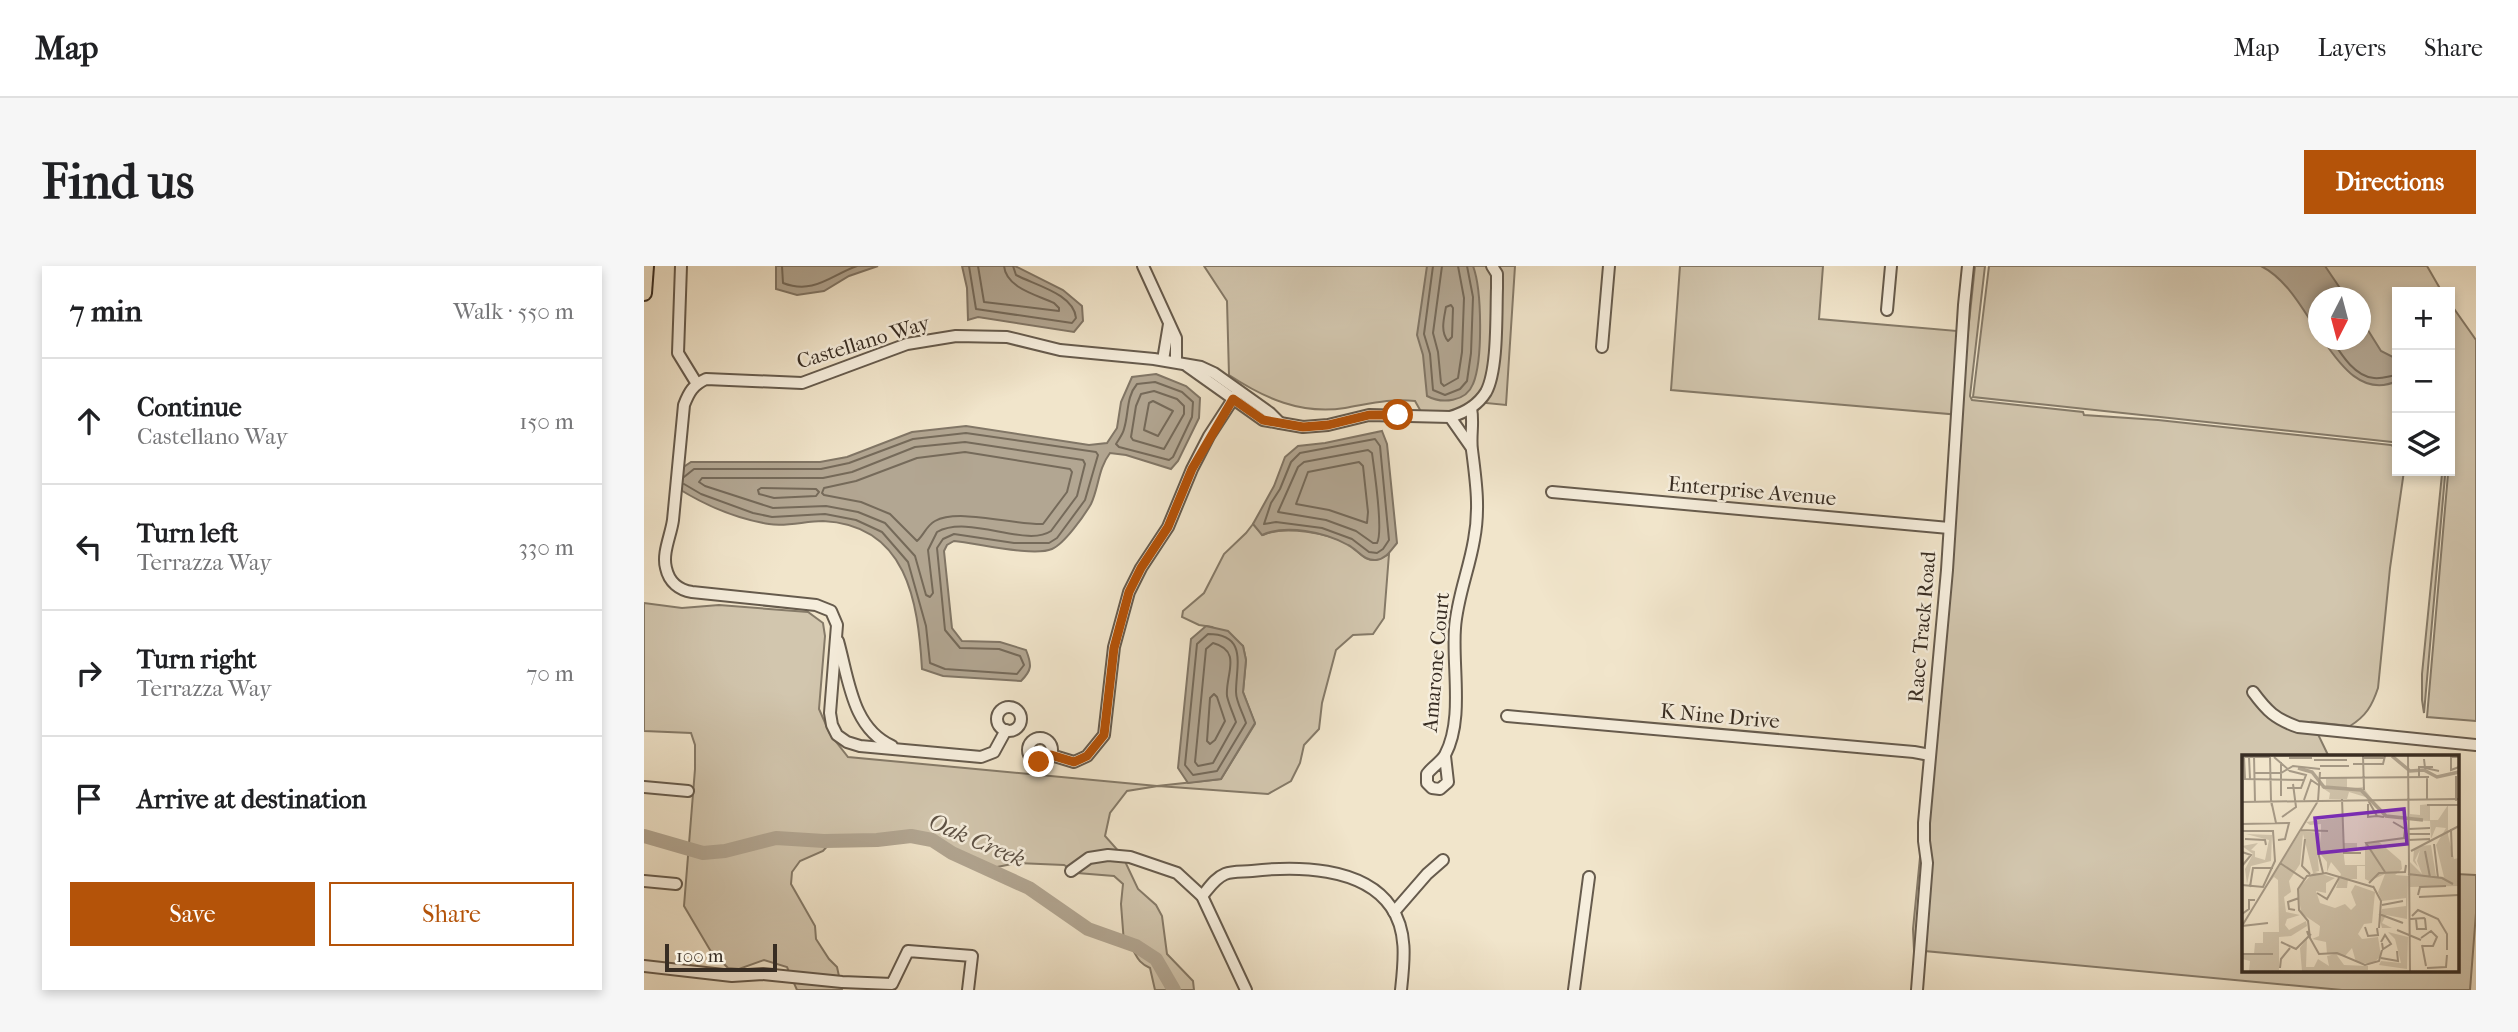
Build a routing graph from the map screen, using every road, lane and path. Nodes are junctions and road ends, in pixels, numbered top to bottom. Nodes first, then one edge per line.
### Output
1 (646, 266) edge
2 (681, 266) edge
3 (1143, 266) edge
4 (1492, 266) edge
5 (1609, 266) edge
6 (1891, 266) edge
7 (1968, 266) edge
8 (644, 293) edge
9 (1887, 310) dead end
10 (1169, 324) junction
11 (1602, 347) dead end
12 (1163, 360) junction
13 (1179, 362) junction
14 (697, 384) junction
15 (1236, 395) junction
16 (1471, 408) junction
17 (1450, 417) junction
18 (1471, 447) junction
19 (1552, 492) dead end
20 (1949, 528) junction
21 (837, 635) junction
22 (2253, 692) dead end
23 (853, 694) junction
24 (830, 702) junction
25 (1507, 716) dead end
26 (1006, 730) dead end
27 (2476, 745) edge
28 (902, 750) junction
29 (1051, 755) dead end
30 (1930, 755) junction
31 (1445, 756) dead end
32 (644, 786) edge
33 (688, 791) dead end
34 (1443, 860) dead end
35 (1071, 871) dead end
36 (1589, 877) dead end
37 (644, 881) edge
38 (676, 884) dead end
39 (1202, 896) junction
40 (1394, 912) junction
41 (644, 966) edge
42 (968, 990) edge
43 (1246, 990) edge
44 (1401, 990) edge
45 (1573, 990) edge
46 (1917, 990) edge

1 - 8 main road
2 - 14 street
3 - 10 street
4 - 16 street
5 - 11 street
6 - 9 street
7 - 20 street, Race Track Road
10 - 12 street
10 - 13 street
12 - 13 street, Castellano Way
12 - 14 street, Castellano Way
13 - 15 street, Castellano Way
14 - 21 street
15 - 17 street, Castellano Way
15 - 29 street
16 - 17 street, Castellano Way
16 - 18 street
17 - 18 street
18 - 31 street, Amarone Court
19 - 20 street, Enterprise Avenue
20 - 30 street, Race Track Road
21 - 23 street
21 - 24 street
22 - 27 street
23 - 24 street
23 - 28 street
24 - 28 street
25 - 30 street, K Nine Drive
26 - 28 street
30 - 46 street, Race Track Road
32 - 33 street
34 - 40 street
35 - 39 street
36 - 45 street
37 - 38 street
39 - 40 street
39 - 43 street
40 - 44 street
41 - 42 street

